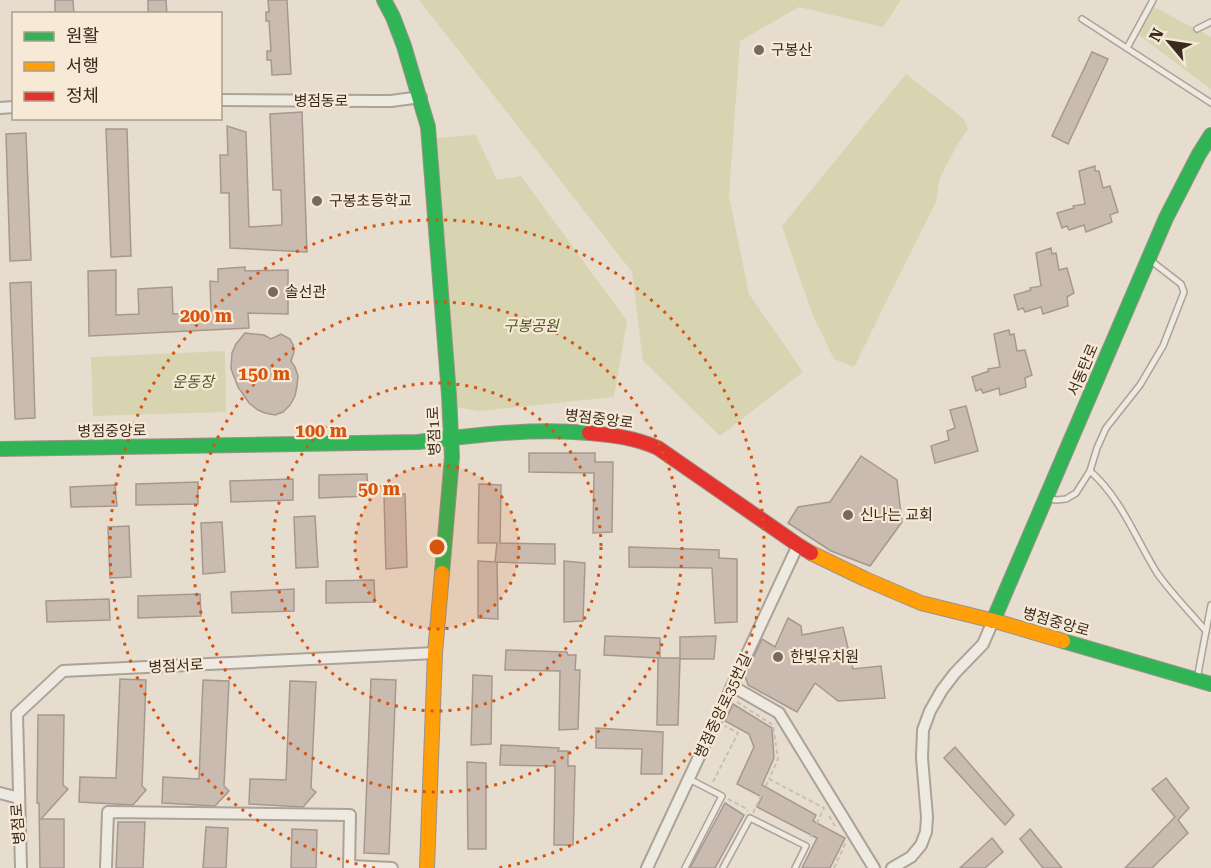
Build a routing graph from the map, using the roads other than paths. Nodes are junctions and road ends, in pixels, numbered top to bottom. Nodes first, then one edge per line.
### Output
1 (384, 0) edge
2 (1153, 0) edge
3 (1082, 19) dead end
4 (1211, 22) edge
5 (1197, 29) dead end
6 (1127, 48) junction
7 (421, 97) junction
8 (222, 100) edge
9 (1211, 103) edge
10 (1211, 135) edge
11 (1148, 258) junction
12 (451, 438) junction
13 (0, 449) edge
14 (1090, 471) junction
15 (1046, 497) junction
16 (798, 545) junction
17 (1211, 605) edge
18 (993, 621) junction
19 (1206, 631) junction
20 (435, 653) junction
21 (1196, 680) junction
22 (1211, 684) edge
23 (732, 686) junction
24 (689, 779) junction
25 (0, 793) edge
26 (19, 798) junction
27 (349, 867) edge
28 (21, 868) edge
29 (106, 868) edge
30 (392, 868) edge
31 (427, 868) edge
32 (647, 868) edge
33 (685, 868) edge
34 (723, 868) edge
35 (795, 868) edge
36 (874, 868) edge
37 (892, 868) edge

1 - 7 street, 병점1로
2 - 6 lane
3 - 6 lane
4 - 5 lane
6 - 9 lane
7 - 8 street, 병점동로
7 - 12 street, 병점1로
10 - 11 street, 서동탄로
11 - 14 lane
11 - 15 street, 서동탄로
12 - 13 street, 병점중앙로
12 - 16 street, 병점중앙로
12 - 20 street, 병점1로
14 - 15 lane
14 - 19 lane
15 - 18 street, 서동탄로
16 - 18 street, 병점중앙로
16 - 23 street, 병점중앙로35번길
17 - 19 lane
18 - 21 street, 병점중앙로
18 - 37 street
19 - 21 lane
20 - 26 street, 병점서로
20 - 31 street, 병점1로
21 - 22 street, 병점중앙로
23 - 24 street, 병점중앙로35번길
23 - 36 street
24 - 32 street, 병점중앙로35번길
24 - 33 lane
25 - 26 street, 병점로
26 - 28 street, 병점로
27 - 29 street
27 - 30 street
34 - 35 lane

